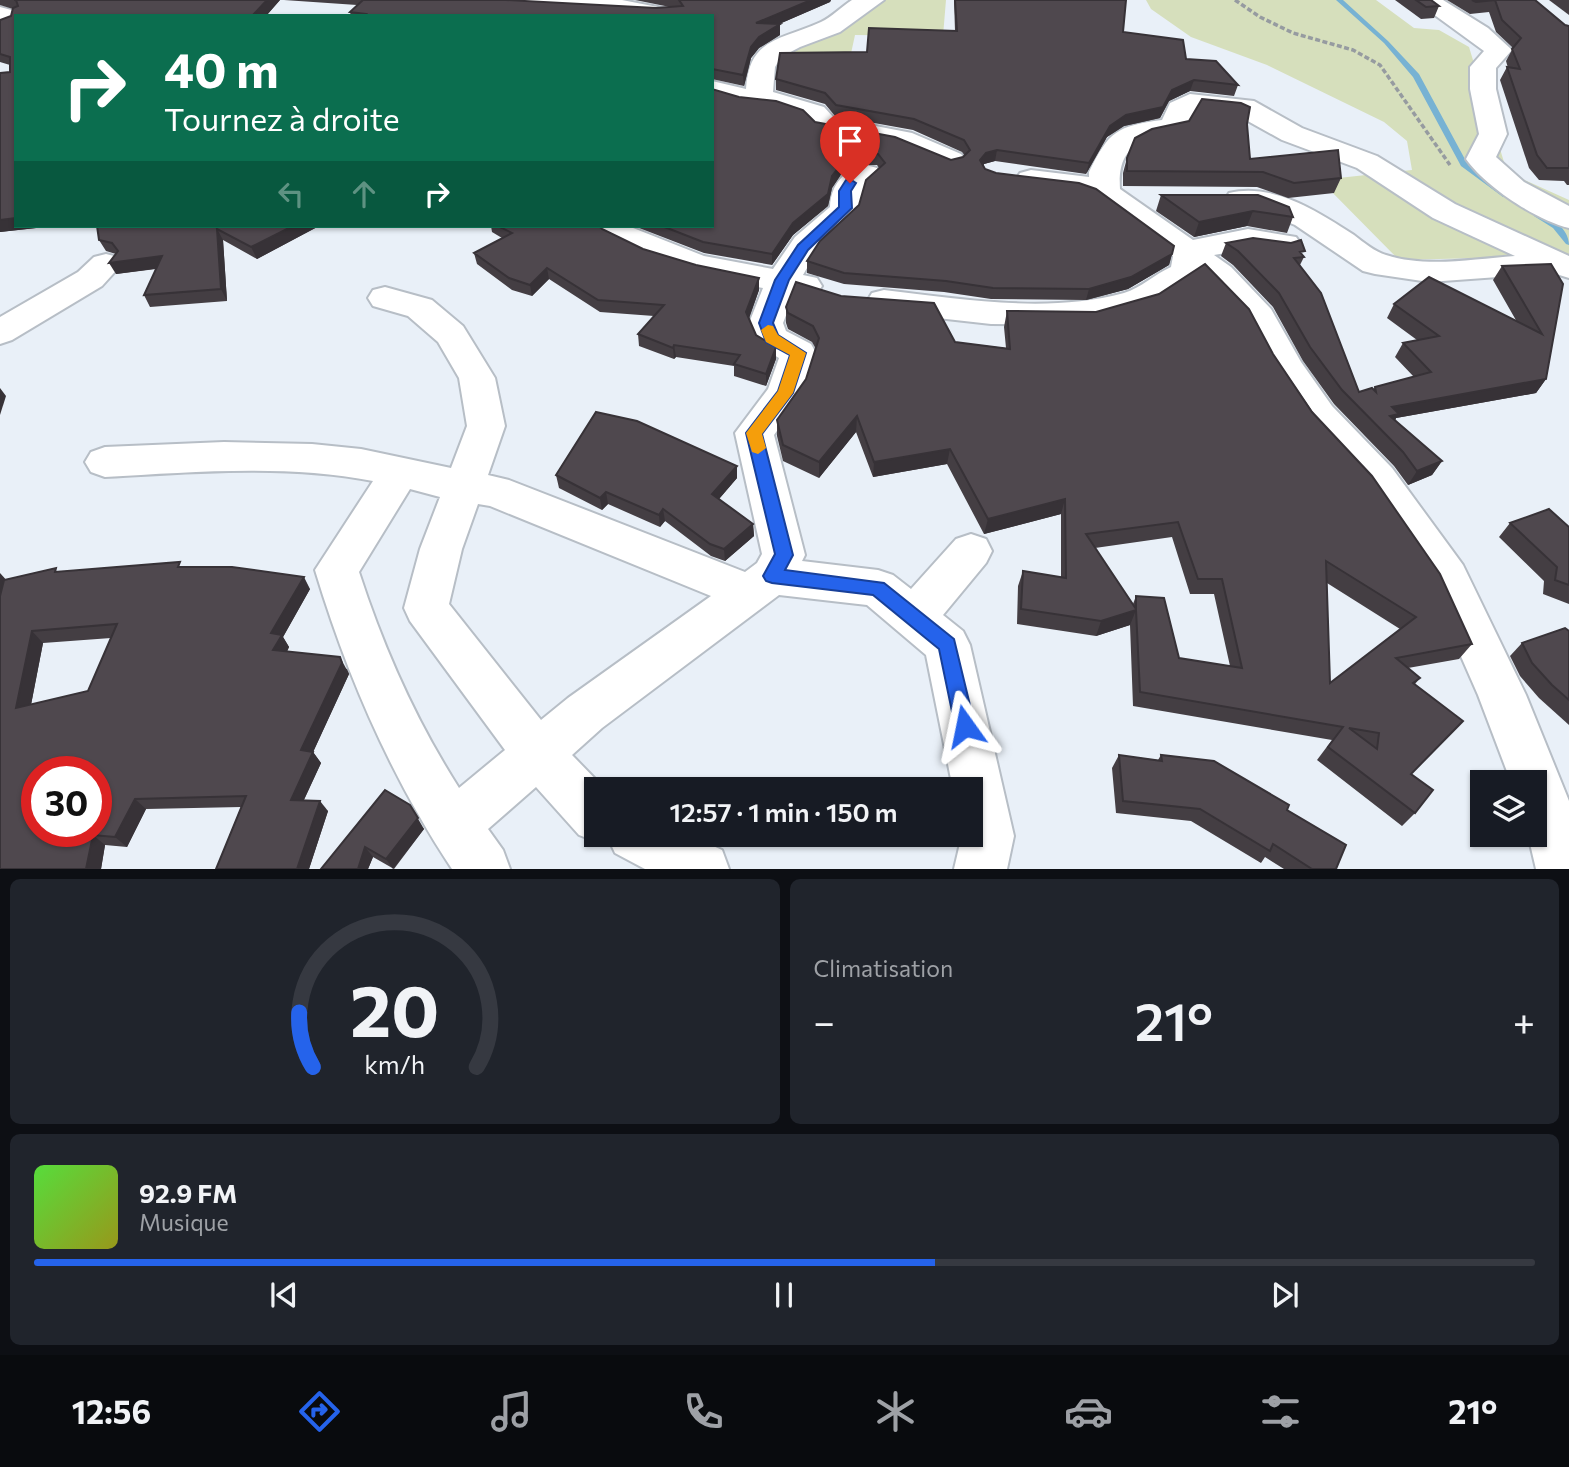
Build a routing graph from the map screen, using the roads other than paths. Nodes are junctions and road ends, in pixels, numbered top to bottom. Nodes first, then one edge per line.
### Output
1 (493, 0) edge
2 (872, 0) edge
3 (1426, 0) edge
4 (0, 14) edge
5 (658, 14) edge
6 (0, 24) edge
7 (714, 89) edge
8 (759, 100) junction
9 (951, 160) edge
10 (866, 174) dead end
11 (1007, 175) edge
12 (1513, 188) junction
13 (1569, 193) edge
14 (1110, 196) junction
15 (1158, 198) dead end
16 (1209, 198) edge
17 (1569, 219) edge
18 (612, 228) edge
19 (1285, 244) edge
20 (1190, 252) junction
21 (1565, 263) edge
22 (106, 264) edge
23 (782, 280) junction
24 (385, 298) dead end
25 (0, 332) edge
26 (105, 462) dead end
27 (399, 474) junction
28 (465, 488) junction
29 (971, 551) dead end
30 (761, 584) junction
31 (914, 617) junction
32 (536, 752) junction
33 (584, 803) edge
34 (453, 826) junction
35 (658, 847) edge
36 (484, 869) edge
37 (703, 869) edge
38 (980, 869) edge
39 (1563, 869) edge

1 - 5 street
2 - 8 street
3 - 12 street
4 - 6 street
7 - 8 street
8 - 9 street
10 - 23 street
11 - 14 street
12 - 13 street
12 - 17 street
14 - 15 street
14 - 20 street
14 - 21 street
16 - 21 street
18 - 23 street
19 - 20 street
20 - 23 street
20 - 39 street
22 - 25 street
23 - 30 street
24 - 28 street
26 - 27 street
27 - 28 street
27 - 34 street
28 - 30 street
28 - 32 street
29 - 31 street
30 - 31 street
30 - 32 street
31 - 38 street
32 - 33 street
32 - 34 street
34 - 36 street
35 - 37 street

